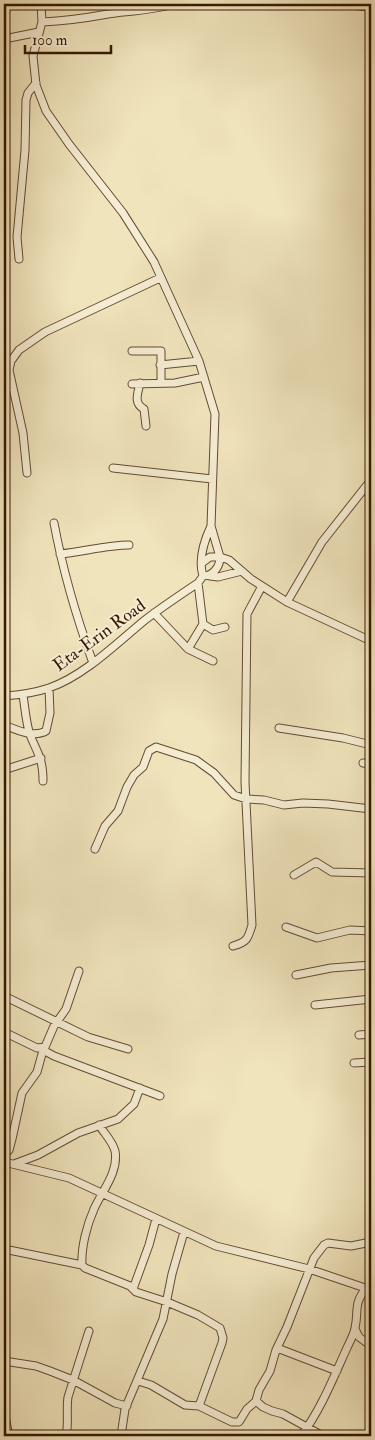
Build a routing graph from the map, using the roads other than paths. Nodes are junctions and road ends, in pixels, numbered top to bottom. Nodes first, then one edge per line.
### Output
1 (41, 4) edge
2 (174, 4) edge
3 (337, 4) edge
4 (371, 7) edge
5 (42, 22) junction
6 (39, 32) junction
7 (4, 39) edge
8 (36, 83) junction
9 (18, 259) dead end
10 (160, 278) junction
11 (132, 351) dead end
12 (200, 361) junction
13 (160, 365) junction
14 (204, 377) junction
15 (161, 382) junction
16 (140, 383) junction
17 (132, 384) dead end
18 (146, 426) dead end
19 (113, 468) dead end
20 (27, 473) dead end
21 (212, 479) junction
22 (371, 480) edge
23 (54, 523) dead end
24 (212, 526) junction
25 (129, 546) dead end
26 (60, 554) junction
27 (220, 557) junction
28 (202, 564) junction
29 (242, 571) junction
30 (204, 578) junction
31 (262, 586) junction
32 (287, 602) junction
33 (154, 613) junction
34 (203, 624) junction
35 (225, 627) dead end
36 (371, 641) edge
37 (188, 649) junction
38 (213, 661) dead end
39 (93, 663) junction
40 (49, 688) junction
41 (23, 695) junction
42 (4, 696) edge
43 (4, 725) edge
44 (279, 728) dead end
45 (30, 734) junction
46 (371, 745) edge
47 (41, 758) junction
48 (4, 770) edge
49 (43, 781) dead end
50 (246, 799) junction
51 (371, 809) edge
52 (95, 849) dead end
53 (371, 874) edge
54 (294, 875) dead end
55 (286, 927) dead end
56 (371, 931) edge
57 (232, 946) dead end
58 (371, 965) edge
59 (79, 970) dead end
60 (296, 975) dead end
61 (4, 996) edge
62 (371, 999) edge
63 (315, 1006) dead end
64 (58, 1022) junction
65 (4, 1032) edge
66 (371, 1034) edge
67 (359, 1035) dead end
68 (44, 1048) junction
69 (128, 1049) dead end
70 (371, 1062) edge
71 (354, 1063) dead end
72 (140, 1088) junction
73 (160, 1096) dead end
74 (99, 1125) junction
75 (4, 1155) edge
76 (4, 1162) edge
77 (14, 1164) junction
78 (102, 1192) junction
79 (156, 1219) junction
80 (184, 1232) junction
81 (371, 1242) edge
82 (4, 1249) edge
83 (82, 1265) junction
84 (309, 1269) junction
85 (352, 1284) junction
86 (133, 1289) junction
87 (369, 1289) edge
88 (358, 1298) junction
89 (167, 1302) junction
90 (355, 1329) junction
91 (89, 1331) dead end
92 (371, 1346) edge
93 (277, 1348) junction
94 (4, 1361) edge
95 (337, 1371) junction
96 (73, 1380) junction
97 (138, 1381) junction
98 (256, 1401) junction
99 (127, 1406) junction
100 (199, 1406) junction
101 (4, 1412) edge
102 (307, 1428) junction
103 (9, 1436) edge
104 (66, 1436) edge
105 (121, 1436) edge
106 (301, 1436) edge
107 (323, 1436) edge

1 - 5 street
2 - 5 street
3 - 4 street
5 - 6 street
6 - 7 street
6 - 8 street
8 - 9 street
8 - 10 street
10 - 12 street
10 - 20 street
11 - 13 street
12 - 13 street
12 - 14 street
13 - 15 street
14 - 15 street
14 - 21 street
15 - 16 street
16 - 17 street
16 - 18 street
19 - 21 street
21 - 24 street
22 - 32 street
23 - 26 street
24 - 27 street
24 - 28 street
25 - 26 street
26 - 39 street
27 - 28 street
27 - 29 street
27 - 30 street
28 - 30 street
29 - 30 street
29 - 31 street
30 - 33 street, Eta-Erin Road
30 - 34 street
31 - 32 street
31 - 50 street
32 - 36 street
33 - 37 street
33 - 39 street, Eta-Erin Road
34 - 35 street
34 - 37 street
37 - 38 street
39 - 40 street, Eta-Erin Road
40 - 41 street, Eta-Erin Road
40 - 45 street
41 - 42 street, Eta-Erin Road
41 - 45 street
43 - 45 street
44 - 46 street
45 - 47 street
47 - 48 street
47 - 49 street
50 - 51 street
50 - 52 street
50 - 57 street
53 - 54 street
55 - 56 street
58 - 60 street
59 - 64 street
61 - 64 street
62 - 63 street
64 - 68 street
64 - 69 street
65 - 68 street
66 - 67 street
68 - 72 street
68 - 75 street
70 - 71 street
72 - 73 street
72 - 74 street
74 - 77 street
74 - 78 street
76 - 77 street
77 - 78 street
78 - 79 street
78 - 83 street
79 - 80 street
79 - 86 street
80 - 84 street
80 - 89 street
81 - 84 street
82 - 83 street
83 - 86 street
84 - 85 street
84 - 93 street
85 - 87 street
85 - 88 street
86 - 89 street
87 - 88 street
88 - 90 street
89 - 97 street
89 - 100 street
90 - 92 street
90 - 95 street
91 - 96 street
93 - 95 street
93 - 98 street
94 - 96 street
95 - 102 street
96 - 99 street
96 - 104 street
97 - 99 street
97 - 100 street
98 - 100 street
98 - 102 street
99 - 105 street
101 - 103 street
102 - 106 street
102 - 107 street

